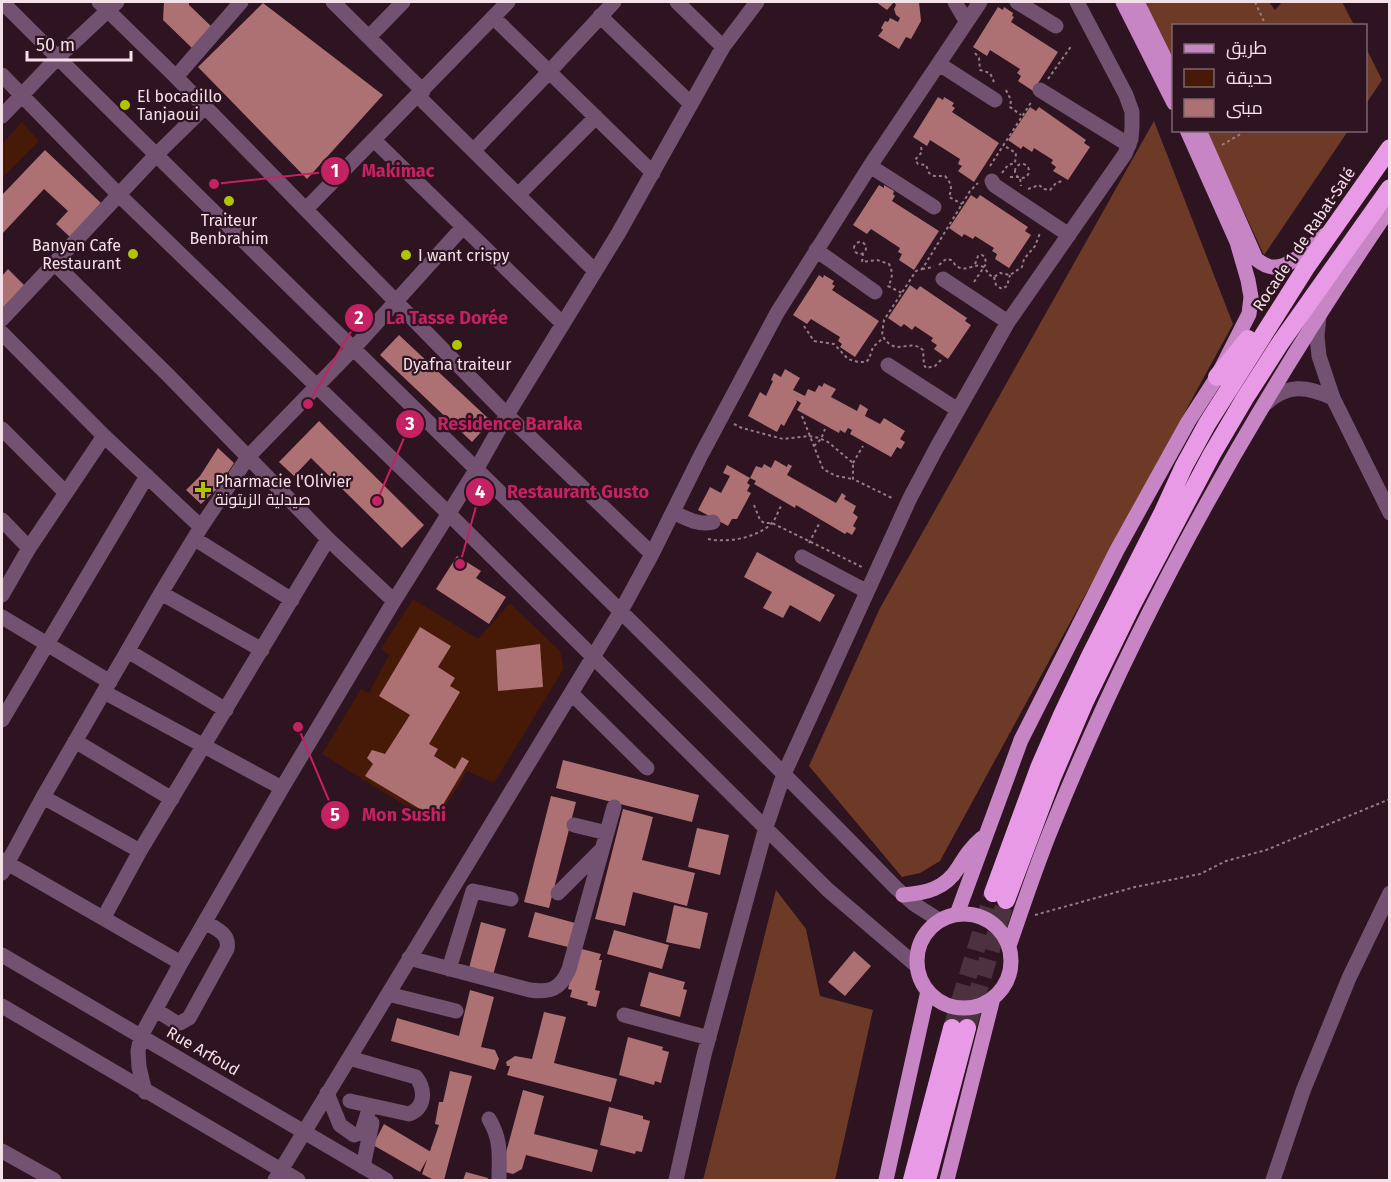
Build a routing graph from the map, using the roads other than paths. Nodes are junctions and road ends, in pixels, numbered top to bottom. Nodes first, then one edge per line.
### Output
1 (2, 2) edge
2 (241, 2) edge
3 (333, 2) edge
4 (403, 2) edge
5 (507, 2) edge
6 (614, 2) edge
7 (677, 2) edge
8 (757, 2) edge
9 (955, 2) edge
10 (980, 2) edge
11 (1017, 2) edge
12 (1077, 2) edge
13 (1122, 2) edge
14 (1137, 2) edge
15 (108, 4) edge
16 (600, 16) junction
17 (493, 17) junction
18 (966, 21) junction
19 (1056, 26) dead end
20 (369, 37) junction
21 (723, 47) junction
22 (58, 57) junction
23 (939, 63) junction
24 (549, 72) junction
25 (2, 75) edge
26 (1172, 75) edge
27 (176, 76) junction
28 (1040, 90) road end
29 (420, 93) junction
30 (22, 94) junction
31 (995, 100) dead end
32 (1172, 101) edge
33 (691, 104) junction
34 (205, 107) junction
35 (2, 116) edge
36 (596, 117) junction
37 (1188, 132) edge
38 (1200, 132) edge
39 (374, 140) junction
40 (1129, 145) junction
41 (1389, 148) edge
42 (474, 150) junction
43 (157, 154) junction
44 (870, 166) junction
45 (653, 172) junction
46 (992, 178) road end
47 (1389, 188) edge
48 (119, 195) junction
49 (518, 195) junction
50 (934, 207) dead end
51 (1389, 208) edge
52 (306, 209) junction
53 (463, 227) junction
54 (1332, 229) junction
55 (1069, 235) junction
56 (816, 250) junction
57 (54, 263) junction
58 (1307, 266) junction
59 (595, 271) junction
60 (943, 279) dead end
61 (875, 292) dead end
62 (395, 300) junction
63 (1319, 315) junction
64 (2, 319) edge
65 (1008, 322) junction
66 (563, 324) junction
67 (2, 333) edge
68 (353, 349) junction
69 (888, 365) dead end
70 (1217, 377) junction
71 (316, 385) junction
72 (1333, 398) junction
73 (958, 410) junction
74 (1258, 412) junction
75 (507, 415) junction
76 (2, 429) edge
77 (104, 436) junction
78 (248, 457) junction
79 (477, 470) junction
80 (147, 477) junction
81 (66, 493) junction
82 (673, 512) junction
83 (1389, 513) edge
84 (449, 514) junction
85 (2, 520) edge
86 (713, 522) dead end
87 (198, 533) junction
88 (328, 539) junction
89 (29, 548) junction
90 (652, 554) junction
91 (802, 557) dead end
92 (866, 591) junction
93 (161, 593) junction
94 (2, 595) edge
95 (292, 600) junction
96 (394, 602) junction
97 (621, 610) junction
98 (2, 617) edge
99 (47, 644) junction
100 (262, 650) junction
101 (128, 651) junction
102 (593, 656) junction
103 (107, 687) junction
104 (571, 693) junction
105 (226, 710) junction
106 (2, 720) edge
107 (75, 741) junction
108 (203, 747) junction
109 (647, 768) dead end
110 (784, 774) junction
111 (282, 788) junction
112 (43, 796) junction
113 (172, 799) junction
114 (614, 807) dead end
115 (574, 825) dead end
116 (766, 827) junction
117 (984, 837) junction
118 (605, 840) junction
119 (140, 851) junction
120 (3, 865) edge
121 (558, 893) dead end
122 (1389, 893) edge
123 (903, 895) junction
124 (511, 899) dead end
125 (957, 914) junction
126 (104, 917) junction
127 (939, 921) junction
128 (205, 922) junction
129 (1009, 946) junction
130 (2, 954) edge
131 (409, 958) junction
132 (181, 963) junction
133 (917, 966) junction
134 (449, 969) junction
135 (928, 991) junction
136 (388, 994) junction
137 (993, 998) junction
138 (2, 1006) edge
139 (156, 1010) junction
140 (456, 1011) dead end
141 (624, 1016) dead end
142 (141, 1036) junction
143 (709, 1038) junction
144 (349, 1058) junction
145 (145, 1092) junction
146 (327, 1094) junction
147 (350, 1101) dead end
148 (373, 1106) junction
149 (489, 1119) dead end
150 (304, 1131) junction
151 (2, 1151) edge
152 (363, 1167) junction
153 (1274, 1174) edge
154 (278, 1175) edge
155 (54, 1180) edge
156 (298, 1180) edge
157 (386, 1180) edge
158 (499, 1180) edge
159 (676, 1180) edge
160 (886, 1180) edge
161 (912, 1180) edge
162 (927, 1180) edge
163 (947, 1180) edge
164 (1287, 1180) edge

1 - 22 street
2 - 27 street
3 - 20 street
4 - 20 street
5 - 17 street
6 - 16 street
7 - 21 street
8 - 21 street
9 - 18 street
10 - 18 street
11 - 19 street
12 - 40 street
13 - 32 main road
14 - 26 main road
15 - 22 street
15 - 27 street
16 - 24 street
16 - 33 street
17 - 24 street
17 - 29 street
18 - 23 street
20 - 29 street
21 - 33 street
22 - 30 street
22 - 43 street
23 - 31 street
23 - 44 street
24 - 36 street
24 - 42 street
25 - 30 street
27 - 34 street
28 - 40 street
29 - 39 street
29 - 42 street
30 - 35 street
30 - 48 street
33 - 45 street
34 - 43 street
34 - 52 street
36 - 45 street
36 - 49 street
37 - 70 main road
38 - 54 main road
39 - 52 street
39 - 53 street
40 - 55 street
41 - 54 highway, Rocade 1 de Rabat-Salé
42 - 49 street
43 - 48 street
43 - 68 street
44 - 50 street
44 - 56 street
45 - 59 street
46 - 55 street
47 - 58 highway, Rocade 1 de Rabat-Salé
48 - 57 street
48 - 71 street
49 - 59 street
51 - 63 main road
52 - 62 street
53 - 62 street
53 - 66 street
54 - 58 highway, Rocade 1 de Rabat-Salé
55 - 65 street
56 - 61 street
56 - 82 street
57 - 64 street
57 - 78 street
58 - 70 highway
59 - 66 street
60 - 65 street
62 - 68 street
62 - 75 street
63 - 72 street
63 - 74 main road
65 - 73 street
66 - 75 street
67 - 77 street
68 - 71 street
68 - 79 street
69 - 73 street
70 - 117 main road
71 - 78 street
71 - 84 street
72 - 74 street
72 - 83 street
73 - 92 street
74 - 129 main road
75 - 79 street
75 - 90 street
76 - 81 street
77 - 80 street
77 - 81 street
78 - 87 street
78 - 88 street
79 - 84 street
79 - 97 street
80 - 87 street
80 - 99 street
81 - 89 street
82 - 86 street
82 - 90 street
84 - 96 street
84 - 102 street
85 - 89 street
87 - 93 street
87 - 95 street
88 - 95 street
88 - 96 street
89 - 94 street
90 - 97 street
91 - 92 street
92 - 110 street
93 - 100 street
93 - 101 street
95 - 100 street
96 - 111 street
97 - 102 street
97 - 110 street
98 - 99 street
99 - 103 street
99 - 106 street
100 - 105 street
101 - 103 street
101 - 105 street
102 - 104 street
102 - 116 street
103 - 107 street
103 - 108 street
104 - 109 street
104 - 131 street
105 - 108 street
107 - 112 street
107 - 113 street
108 - 111 street
108 - 113 street
110 - 116 street
110 - 123 street
111 - 128 street
112 - 119 street
112 - 120 street
113 - 119 street
114 - 118 street
115 - 118 street
116 - 133 street
116 - 143 street
117 - 123 main road
117 - 125 main road
118 - 121 street
118 - 134 street
119 - 126 street
120 - 126 street
122 - 153 street
123 - 127 street
124 - 134 street
125 - 127 main road
125 - 129 main road
126 - 132 street
127 - 133 main road
128 - 132 street
128 - 139 street
129 - 137 main road
130 - 142 street, Rue Arfoud
131 - 134 street
131 - 136 street
132 - 139 street
133 - 135 main road
135 - 137 main road
135 - 160 main road
136 - 140 street
136 - 144 street
137 - 163 main road
138 - 145 street
139 - 142 street
141 - 143 street
142 - 145 street
142 - 150 street, Rue Arfoud
143 - 159 street
144 - 146 street
144 - 148 street
145 - 154 street
146 - 148 street
146 - 150 street
147 - 148 street
148 - 152 street
149 - 158 street
150 - 152 street, Rue Arfoud
150 - 154 street
151 - 155 street
152 - 157 street, Rue Arfoud
153 - 164 street
154 - 156 street
161 - 162 highway

